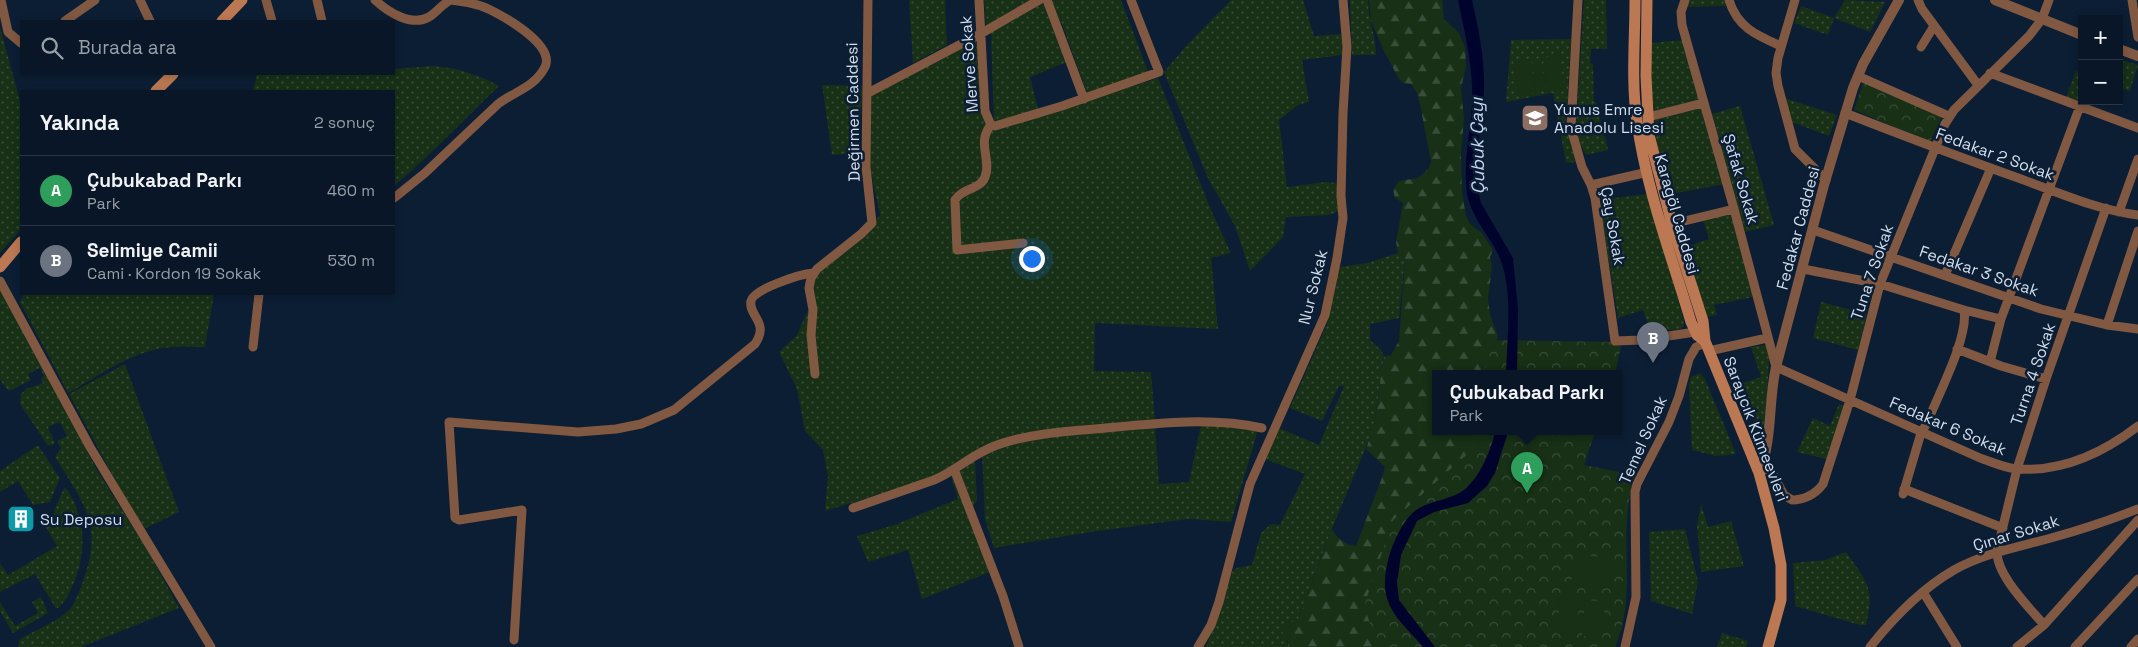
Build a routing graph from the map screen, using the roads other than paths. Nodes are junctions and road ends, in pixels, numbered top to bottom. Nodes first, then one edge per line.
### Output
1 (1, 0) edge
2 (95, 0) edge
3 (140, 0) edge
4 (242, 0) edge
5 (266, 0) edge
6 (317, 0) edge
7 (375, 0) edge
8 (868, 0) edge
9 (979, 0) edge
10 (1039, 0) edge
11 (1047, 0) edge
12 (1131, 0) edge
13 (1344, 0) edge
14 (1578, 0) edge
15 (1636, 0) edge
16 (1647, 0) edge
17 (1685, 0) edge
18 (1729, 0) edge
19 (1795, 0) edge
20 (1899, 0) edge
21 (1918, 0) edge
22 (1995, 0) edge
23 (2049, 0) edge
24 (2132, 0) edge
25 (2042, 19) junction
26 (66, 20) edge
27 (150, 20) edge
28 (223, 20) edge
29 (272, 20) edge
30 (322, 20) edge
31 (1934, 26) junction
32 (982, 33) junction
33 (2078, 33) edge
34 (2138, 37) edge
35 (20, 42) edge
36 (1781, 46) junction
37 (1921, 47) dead end
38 (2123, 50) edge
39 (2138, 56) edge
40 (1990, 73) junction
41 (172, 75) edge
42 (1858, 76) junction
43 (1978, 85) junction
44 (157, 90) edge
45 (868, 93) junction
46 (1084, 98) junction
47 (1703, 103) junction
48 (2080, 106) junction
49 (1845, 113) junction
50 (1949, 116) junction
51 (1648, 117) junction
52 (990, 124) junction
53 (2138, 128) edge
54 (1934, 149) junction
55 (2138, 159) edge
56 (1991, 168) junction
57 (1648, 172) junction
58 (1826, 180) junction
59 (1592, 185) junction
60 (2049, 189) junction
61 (395, 197) edge
62 (2106, 208) junction
63 (1734, 209) junction
64 (2119, 212) junction
65 (2138, 215) edge
66 (1672, 224) junction
67 (1813, 230) junction
68 (2138, 231) edge
69 (20, 243) edge
70 (1023, 243) dead end
71 (1890, 257) junction
72 (0, 267) edge
73 (1802, 269) junction
74 (813, 273) junction
75 (1944, 275) junction
76 (0, 280) edge
77 (1880, 284) junction
78 (259, 295) edge
79 (2009, 298) junction
80 (1964, 310) junction
81 (2069, 316) junction
82 (2002, 319) junction
83 (2107, 325) junction
84 (2138, 329) edge
85 (1695, 332) junction
86 (1768, 338) junction
87 (1707, 345) junction
88 (254, 347) dead end
89 (1957, 349) junction
90 (1990, 362) junction
91 (1776, 367) junction
92 (815, 374) dead end
93 (2046, 379) junction
94 (1850, 400) junction
95 (2138, 426) edge
96 (1262, 428) dead end
97 (1921, 433) junction
98 (954, 469) junction
99 (2017, 469) junction
100 (1759, 473) junction
101 (853, 508) dead end
102 (2138, 509) edge
103 (2138, 520) edge
104 (2002, 528) junction
105 (1997, 552) junction
106 (2138, 578) edge
107 (1923, 592) junction
108 (2044, 625) junction
109 (2138, 639) edge
110 (514, 640) dead end
111 (211, 647) edge
112 (1019, 647) edge
113 (1198, 647) edge
114 (1625, 647) edge
115 (1768, 647) edge
116 (1870, 647) edge
117 (1957, 647) edge
118 (2017, 647) edge
119 (2075, 647) edge
120 (2131, 647) edge

1 - 35 street
2 - 26 street
3 - 27 street
4 - 28 main road
5 - 29 street
6 - 30 street
7 - 61 street
8 - 45 street, Değirmen Caddesi
9 - 32 street, Merve Sokak
10 - 32 street
11 - 46 street
12 - 46 street
13 - 113 street, Nur Sokak
14 - 59 street, Çay Sokak
15 - 57 main road, Karagöl Caddesi
16 - 51 main road
17 - 47 street, Şafak Sokak
18 - 36 street
19 - 36 street
20 - 42 street, Fedakar Caddesi
21 - 31 street
22 - 25 street
23 - 25 street, Tuna 7 Sokak
24 - 34 street
25 - 33 street
25 - 40 street, Tuna 7 Sokak
31 - 37 street
31 - 43 street
32 - 45 street
32 - 52 street, Merve Sokak
36 - 58 street
38 - 39 street
40 - 43 street, Tuna 7 Sokak
40 - 48 street
41 - 44 main road
42 - 49 street, Fedakar Caddesi
42 - 50 street
43 - 50 street, Tuna 7 Sokak
45 - 74 street, Değirmen Caddesi
46 - 52 street
47 - 51 street
47 - 63 street, Şafak Sokak
48 - 53 street
48 - 60 street
49 - 54 street, Fedakar 2 Sokak
49 - 58 street, Fedakar Caddesi
50 - 54 street, Tuna 7 Sokak
51 - 66 main road
52 - 70 street
54 - 56 street, Fedakar 2 Sokak
54 - 71 street, Tuna 7 Sokak
55 - 64 street
56 - 60 street, Fedakar 2 Sokak
56 - 75 street
57 - 59 street
57 - 85 main road, Karagöl Caddesi
58 - 67 street, Fedakar Caddesi
59 - 85 street, Çay Sokak
60 - 62 street, Fedakar 2 Sokak
60 - 79 street
62 - 64 street, Fedakar 2 Sokak
62 - 81 street, Turna 4 Sokak
63 - 66 street
63 - 86 street, Şafak Sokak
64 - 65 street, Fedakar 2 Sokak
66 - 87 main road
67 - 71 street, Fedakar 3 Sokak
67 - 73 street, Fedakar Caddesi
68 - 83 street
69 - 72 main road
71 - 75 street, Fedakar 3 Sokak
71 - 77 street, Tuna 7 Sokak
73 - 77 street
73 - 91 street, Fedakar Caddesi
74 - 92 street
74 - 110 street
75 - 79 street, Fedakar 3 Sokak
76 - 111 street
77 - 80 street
77 - 94 street, Tuna 7 Sokak
78 - 88 street
79 - 81 street, Fedakar 3 Sokak
79 - 82 street
80 - 82 street
80 - 89 street
81 - 83 street, Fedakar 3 Sokak
81 - 93 street, Turna 4 Sokak
82 - 90 street
83 - 84 street, Fedakar 3 Sokak
85 - 87 main road
86 - 87 street
86 - 91 street, Şafak Sokak
87 - 100 main road, Saraycık Kümeevleri
87 - 114 street, Temel Sokak
89 - 90 street
89 - 97 street
90 - 93 street
91 - 94 street, Fedakar 6 Sokak
91 - 100 street, Fedakar Caddesi
93 - 99 street, Turna 4 Sokak
94 - 97 street, Fedakar 6 Sokak
94 - 100 street, Tuna 7 Sokak
95 - 99 street, Fedakar 6 Sokak
96 - 98 street
97 - 99 street, Fedakar 6 Sokak
97 - 104 street
98 - 101 street
98 - 112 street
99 - 104 street, Turna 4 Sokak
100 - 115 main road, Saraycık Kümeevleri
102 - 105 street, Çınar Sokak
103 - 108 street
104 - 105 street, Turna 4 Sokak
105 - 107 street, Çınar Sokak
105 - 108 street
106 - 119 street
107 - 116 street, Çınar Sokak
107 - 117 street
108 - 118 street
109 - 120 street

